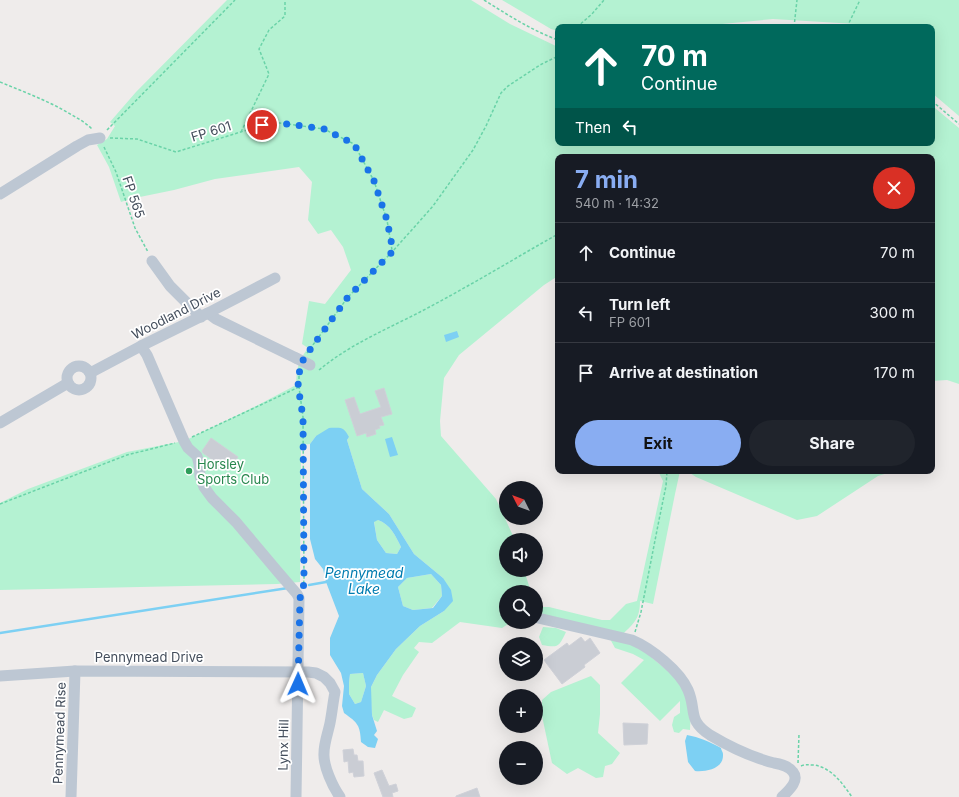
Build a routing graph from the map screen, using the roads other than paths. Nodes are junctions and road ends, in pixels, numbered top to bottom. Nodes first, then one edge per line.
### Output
1 (100, 138) road end
2 (0, 194) edge
3 (152, 261) road end
4 (275, 278) dead end
5 (204, 315) junction
6 (141, 346) junction
7 (306, 364) road end
8 (90, 373) junction
9 (68, 383) junction
10 (0, 423) edge
11 (543, 619) edge
12 (75, 670) junction
13 (299, 671) junction
14 (0, 676) edge
15 (71, 797) edge
16 (296, 797) edge
17 (340, 797) edge
18 (782, 797) edge

1 - 2 street
3 - 5 street
4 - 5 street, Woodland Drive
5 - 6 street, Woodland Drive
5 - 7 street
6 - 8 street, Woodland Drive
6 - 13 street, Lynx Hill
8 - 9 street
8 - 9 street
9 - 10 street
11 - 18 street
12 - 13 street, Pennymead Drive
12 - 14 street, Pennymead Drive
12 - 15 street, Pennymead Rise
13 - 16 street, Lynx Hill
13 - 17 street, Pennymead Drive

